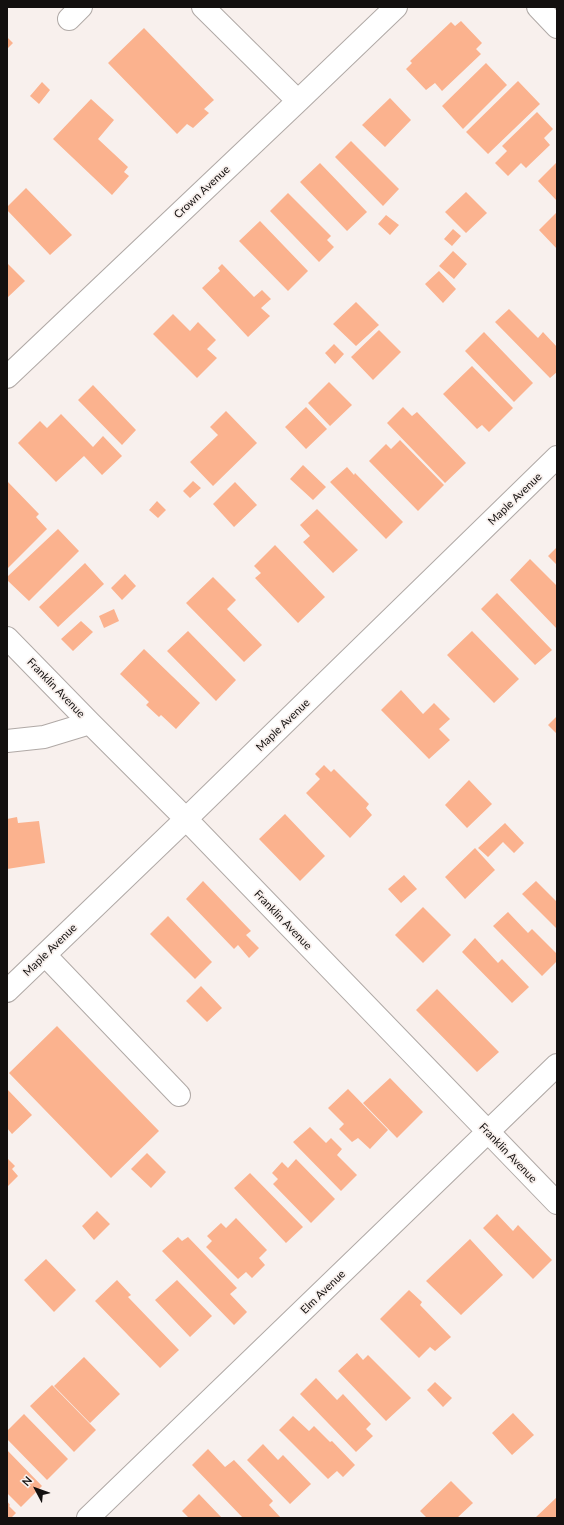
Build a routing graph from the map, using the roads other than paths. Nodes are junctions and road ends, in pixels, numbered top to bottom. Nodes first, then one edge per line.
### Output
1 (203, 7) edge
2 (396, 7) edge
3 (542, 8) edge
4 (557, 27) edge
5 (298, 101) junction
6 (7, 377) edge
7 (557, 457) edge
8 (7, 638) edge
9 (90, 723) junction
10 (7, 741) edge
11 (186, 819) junction
12 (45, 955) junction
13 (7, 991) edge
14 (557, 1065) edge
15 (179, 1095) dead end
16 (488, 1133) junction
17 (557, 1204) edge
18 (88, 1518) edge

1 - 5 street
2 - 5 street, Crown Avenue
3 - 4 street
5 - 6 street, Crown Avenue
7 - 11 street, Maple Avenue
8 - 9 street, Franklin Avenue
9 - 10 street
9 - 11 street, Franklin Avenue
11 - 12 street, Maple Avenue
11 - 16 street, Franklin Avenue
12 - 13 street, Maple Avenue
12 - 15 street
14 - 16 street, Elm Avenue
16 - 17 street, Franklin Avenue
16 - 18 street, Elm Avenue

